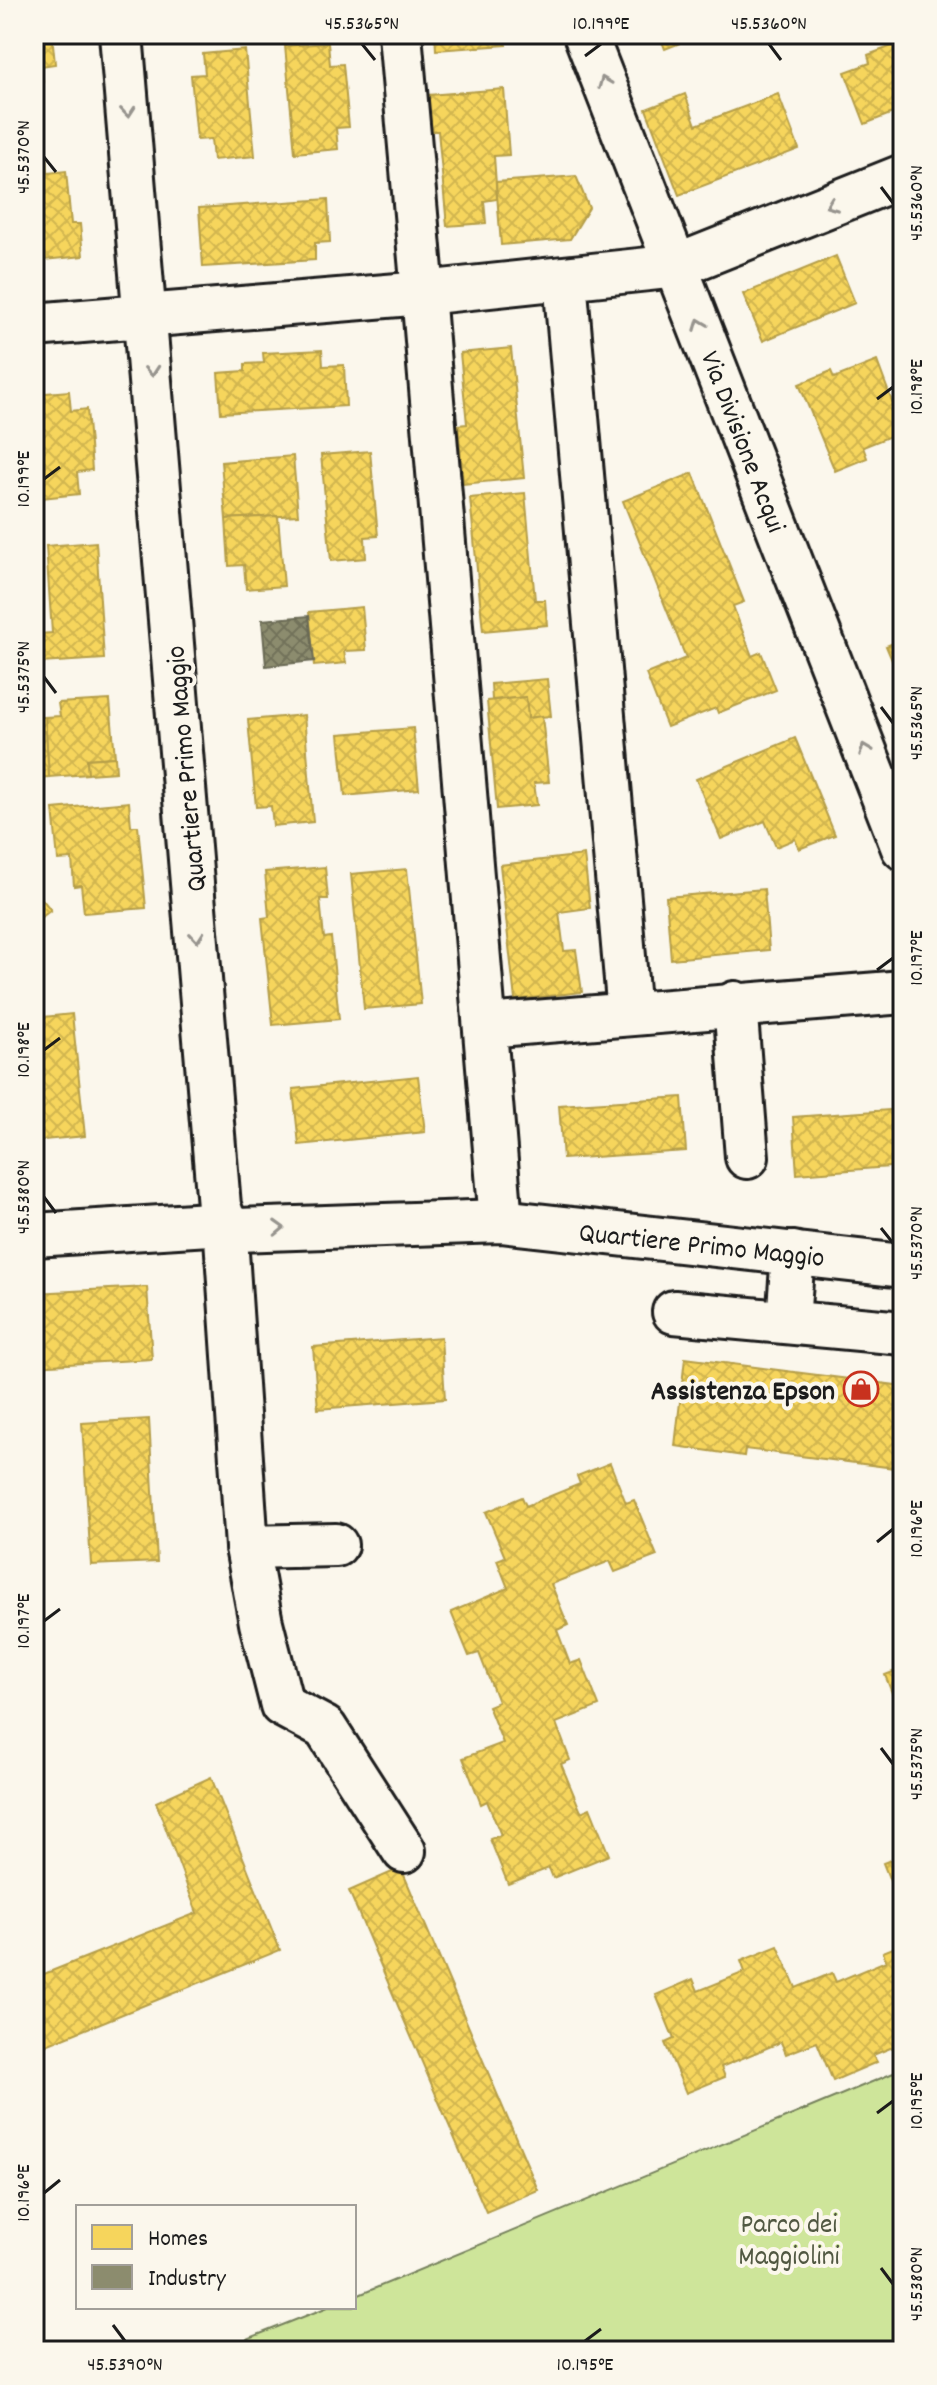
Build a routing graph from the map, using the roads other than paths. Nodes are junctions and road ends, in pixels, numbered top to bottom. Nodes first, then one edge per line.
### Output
1 (121, 34) edge
2 (400, 34) edge
3 (585, 34) edge
4 (903, 176) edge
5 (677, 266) junction
6 (565, 279) junction
7 (423, 293) junction
8 (147, 314) junction
9 (34, 325) edge
10 (903, 848) edge
11 (903, 992) edge
12 (735, 1003) junction
13 (629, 1014) junction
14 (485, 1026) junction
15 (747, 1157) dead end
16 (501, 1221) junction
17 (225, 1223) junction
18 (34, 1235) edge
19 (793, 1253) junction
20 (903, 1266) edge
21 (674, 1312) dead end
22 (788, 1322) junction
23 (903, 1333) edge
24 (336, 1545) dead end
25 (247, 1547) junction
26 (404, 1851) dead end

1 -> 8 street, Quartiere Primo Maggio
2 - 7 street
5 -> 3 street, Via Divisione Acqui
4 -> 5 street
5 - 6 street
10 -> 5 street, Via Divisione Acqui
6 - 7 street
6 - 13 street
7 - 8 street
7 - 14 street
8 - 9 street
8 -> 17 street, Quartiere Primo Maggio
11 - 12 street
12 - 13 street
12 - 15 street
13 - 14 street
14 - 16 street
17 -> 16 street, Quartiere Primo Maggio
16 - 19 street, Quartiere Primo Maggio
17 - 18 street, Quartiere Primo Maggio
17 - 25 street, Quartiere Primo Maggio
19 - 20 street, Quartiere Primo Maggio
19 - 22 street
21 - 22 street
22 - 23 street
24 - 25 street
25 - 26 street, Quartiere Primo Maggio

